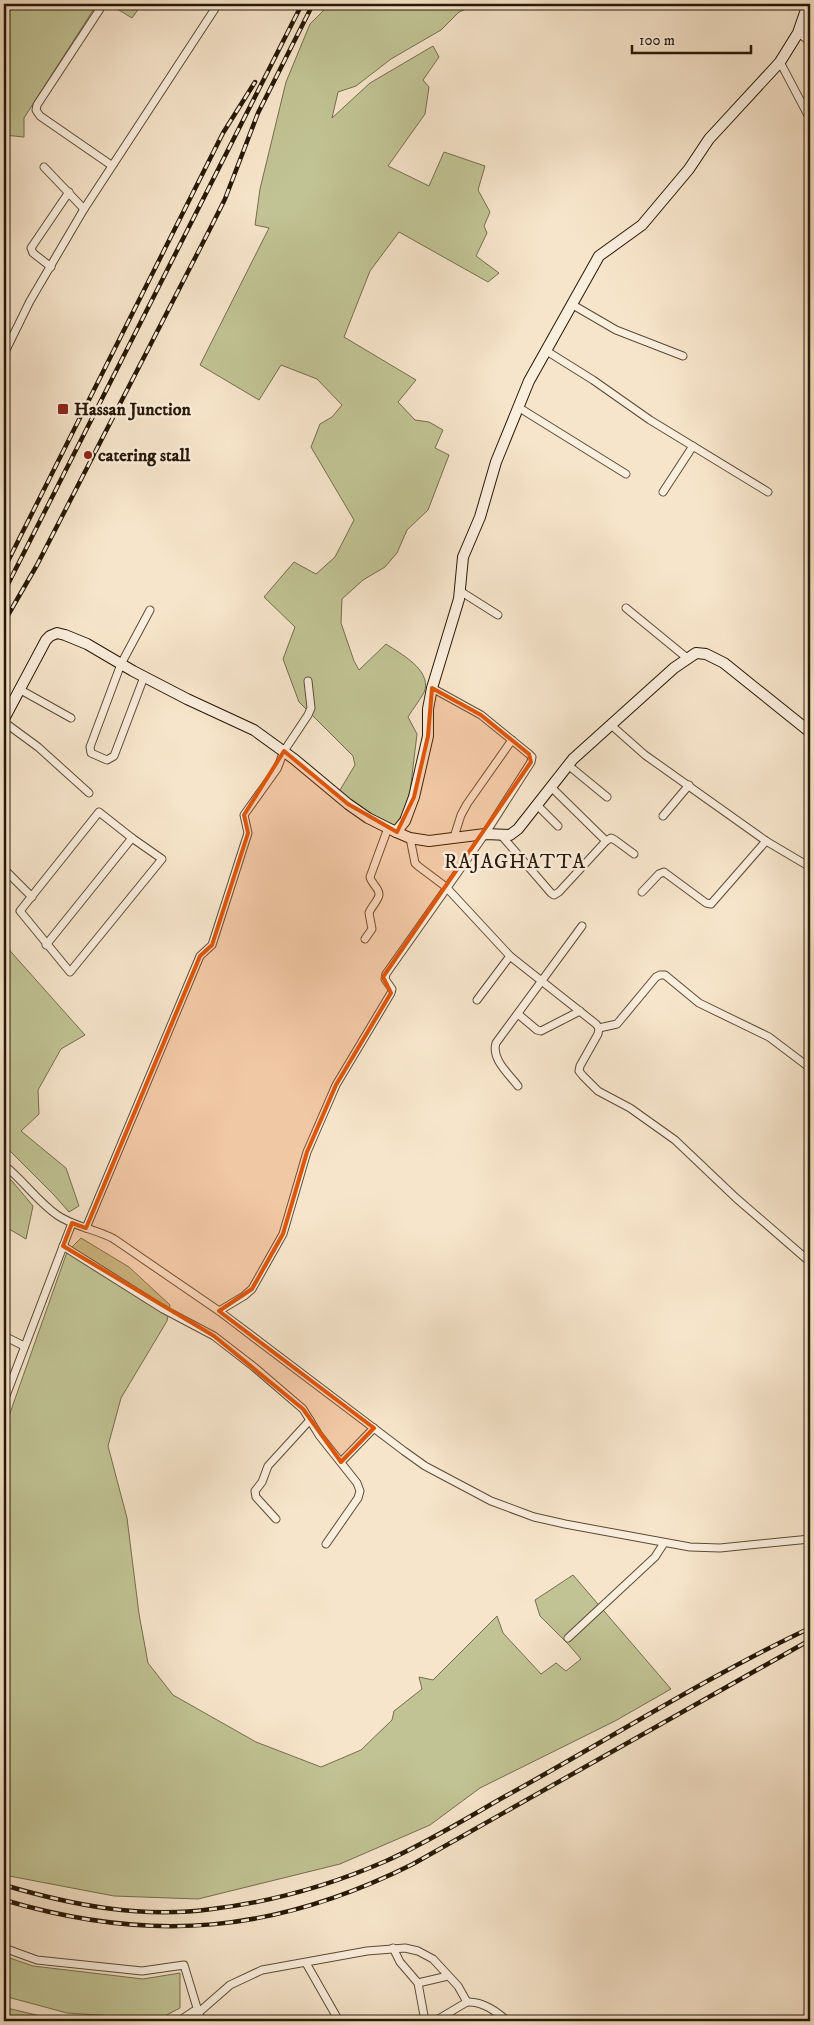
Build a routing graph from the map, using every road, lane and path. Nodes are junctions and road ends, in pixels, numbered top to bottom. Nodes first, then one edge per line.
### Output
1 (218, 4) edge
2 (809, 5) edge
3 (100, 9) dead end
4 (798, 33) junction
5 (810, 42) edge
6 (780, 62) junction
7 (810, 119) edge
8 (111, 165) junction
9 (44, 167) dead end
10 (69, 192) junction
11 (84, 208) junction
12 (51, 267) junction
13 (573, 305) junction
14 (545, 350) junction
15 (4, 354) edge
16 (683, 356) dead end
17 (518, 408) junction
18 (693, 446) junction
19 (626, 474) dead end
20 (663, 492) dead end
21 (768, 492) dead end
22 (460, 591) junction
23 (626, 608) dead end
24 (150, 610) dead end
25 (498, 615) dead end
26 (687, 658) junction
27 (121, 664) junction
28 (144, 677) junction
29 (308, 681) dead end
30 (432, 688) junction
31 (19, 689) junction
32 (70, 718) dead end
33 (4, 720) edge
34 (611, 725) junction
35 (810, 732) edge
36 (512, 740) junction
37 (284, 751) junction
38 (568, 765) junction
39 (689, 785) junction
40 (551, 786) junction
41 (89, 793) dead end
42 (607, 797) dead end
43 (537, 805) junction
44 (663, 816) dead end
45 (558, 826) dead end
46 (392, 830) junction
47 (485, 834) junction
48 (502, 835) junction
49 (132, 838) junction
50 (410, 838) junction
51 (454, 838) junction
52 (606, 841) junction
53 (766, 841) junction
54 (634, 854) dead end
55 (810, 867) edge
56 (4, 869) edge
57 (446, 886) junction
58 (642, 892) dead end
59 (32, 898) junction
60 (582, 926) dead end
61 (366, 939) dead end
62 (46, 944) junction
63 (510, 956) junction
64 (540, 981) junction
65 (477, 1000) dead end
66 (580, 1011) junction
67 (518, 1014) junction
68 (599, 1028) junction
69 (810, 1068) edge
70 (518, 1086) dead end
71 (4, 1164) edge
72 (72, 1223) junction
73 (86, 1228) junction
74 (63, 1246) junction
75 (810, 1262) edge
76 (219, 1311) junction
77 (4, 1336) edge
78 (24, 1346) junction
79 (4, 1400) edge
80 (310, 1420) junction
81 (374, 1428) junction
82 (341, 1462) junction
83 (276, 1519) dead end
84 (810, 1539) edge
85 (664, 1543) junction
86 (326, 1544) dead end
87 (568, 1638) dead end
88 (4, 1948) edge
89 (393, 1948) junction
90 (306, 1963) junction
91 (448, 1976) junction
92 (418, 1983) junction
93 (467, 2002) junction
94 (198, 2013) junction
95 (180, 2021) edge
96 (201, 2021) edge
97 (339, 2021) edge
98 (425, 2021) edge
99 (435, 2021) edge
100 (508, 2021) edge
101 (610, 2021) edge
102 (620, 2021) edge

1 - 8 street
2 - 4 street
3 - 8 street
4 - 5 street
4 - 6 street
6 - 7 street
6 - 13 street
8 - 11 street
9 - 10 street
10 - 11 street
10 - 12 street
11 - 12 street
12 - 15 street
13 - 14 street
13 - 16 street
14 - 17 street
14 - 18 street
17 - 19 street
17 - 22 street
18 - 20 street
18 - 21 street
22 - 25 street
22 - 30 street
23 - 26 street
24 - 27 street
26 - 34 street
26 - 35 street
27 - 28 street
27 - 28 street
27 - 31 street
28 - 37 street
29 - 37 street
30 - 36 street
30 - 46 street
31 - 32 street
31 - 33 street
33 - 41 street
34 - 38 street
34 - 39 street
36 - 47 street
36 - 51 street
37 - 46 street
37 - 73 street
38 - 40 street
38 - 42 street
39 - 44 street
39 - 53 street
40 - 43 street
40 - 52 street
43 - 45 street
43 - 48 street
46 - 50 street
46 - 61 street
47 - 48 street
47 - 51 street
47 - 57 street
48 - 52 street
49 - 59 street
49 - 62 street
49 - 62 street
50 - 51 street
50 - 57 street
52 - 54 street
53 - 55 street
53 - 58 street
56 - 59 street
57 - 63 street
57 - 76 street
59 - 62 street
60 - 64 street
63 - 64 street
63 - 65 street
64 - 66 street
64 - 67 street
66 - 67 street
66 - 68 street
67 - 70 street
68 - 69 street
68 - 75 street
71 - 72 street
72 - 73 street
72 - 74 street
73 - 76 street
74 - 78 street
74 - 80 street
76 - 81 street
77 - 78 street
78 - 79 street
80 - 82 street
80 - 83 street
81 - 82 street
81 - 85 street
82 - 86 street
84 - 85 street
85 - 87 street
88 - 94 street
89 - 90 street
89 - 91 street
89 - 92 street
90 - 94 street
90 - 97 street
91 - 92 street
91 - 93 street
92 - 98 street
93 - 99 street
93 - 100 street
94 - 95 street
94 - 96 street
101 - 102 street

